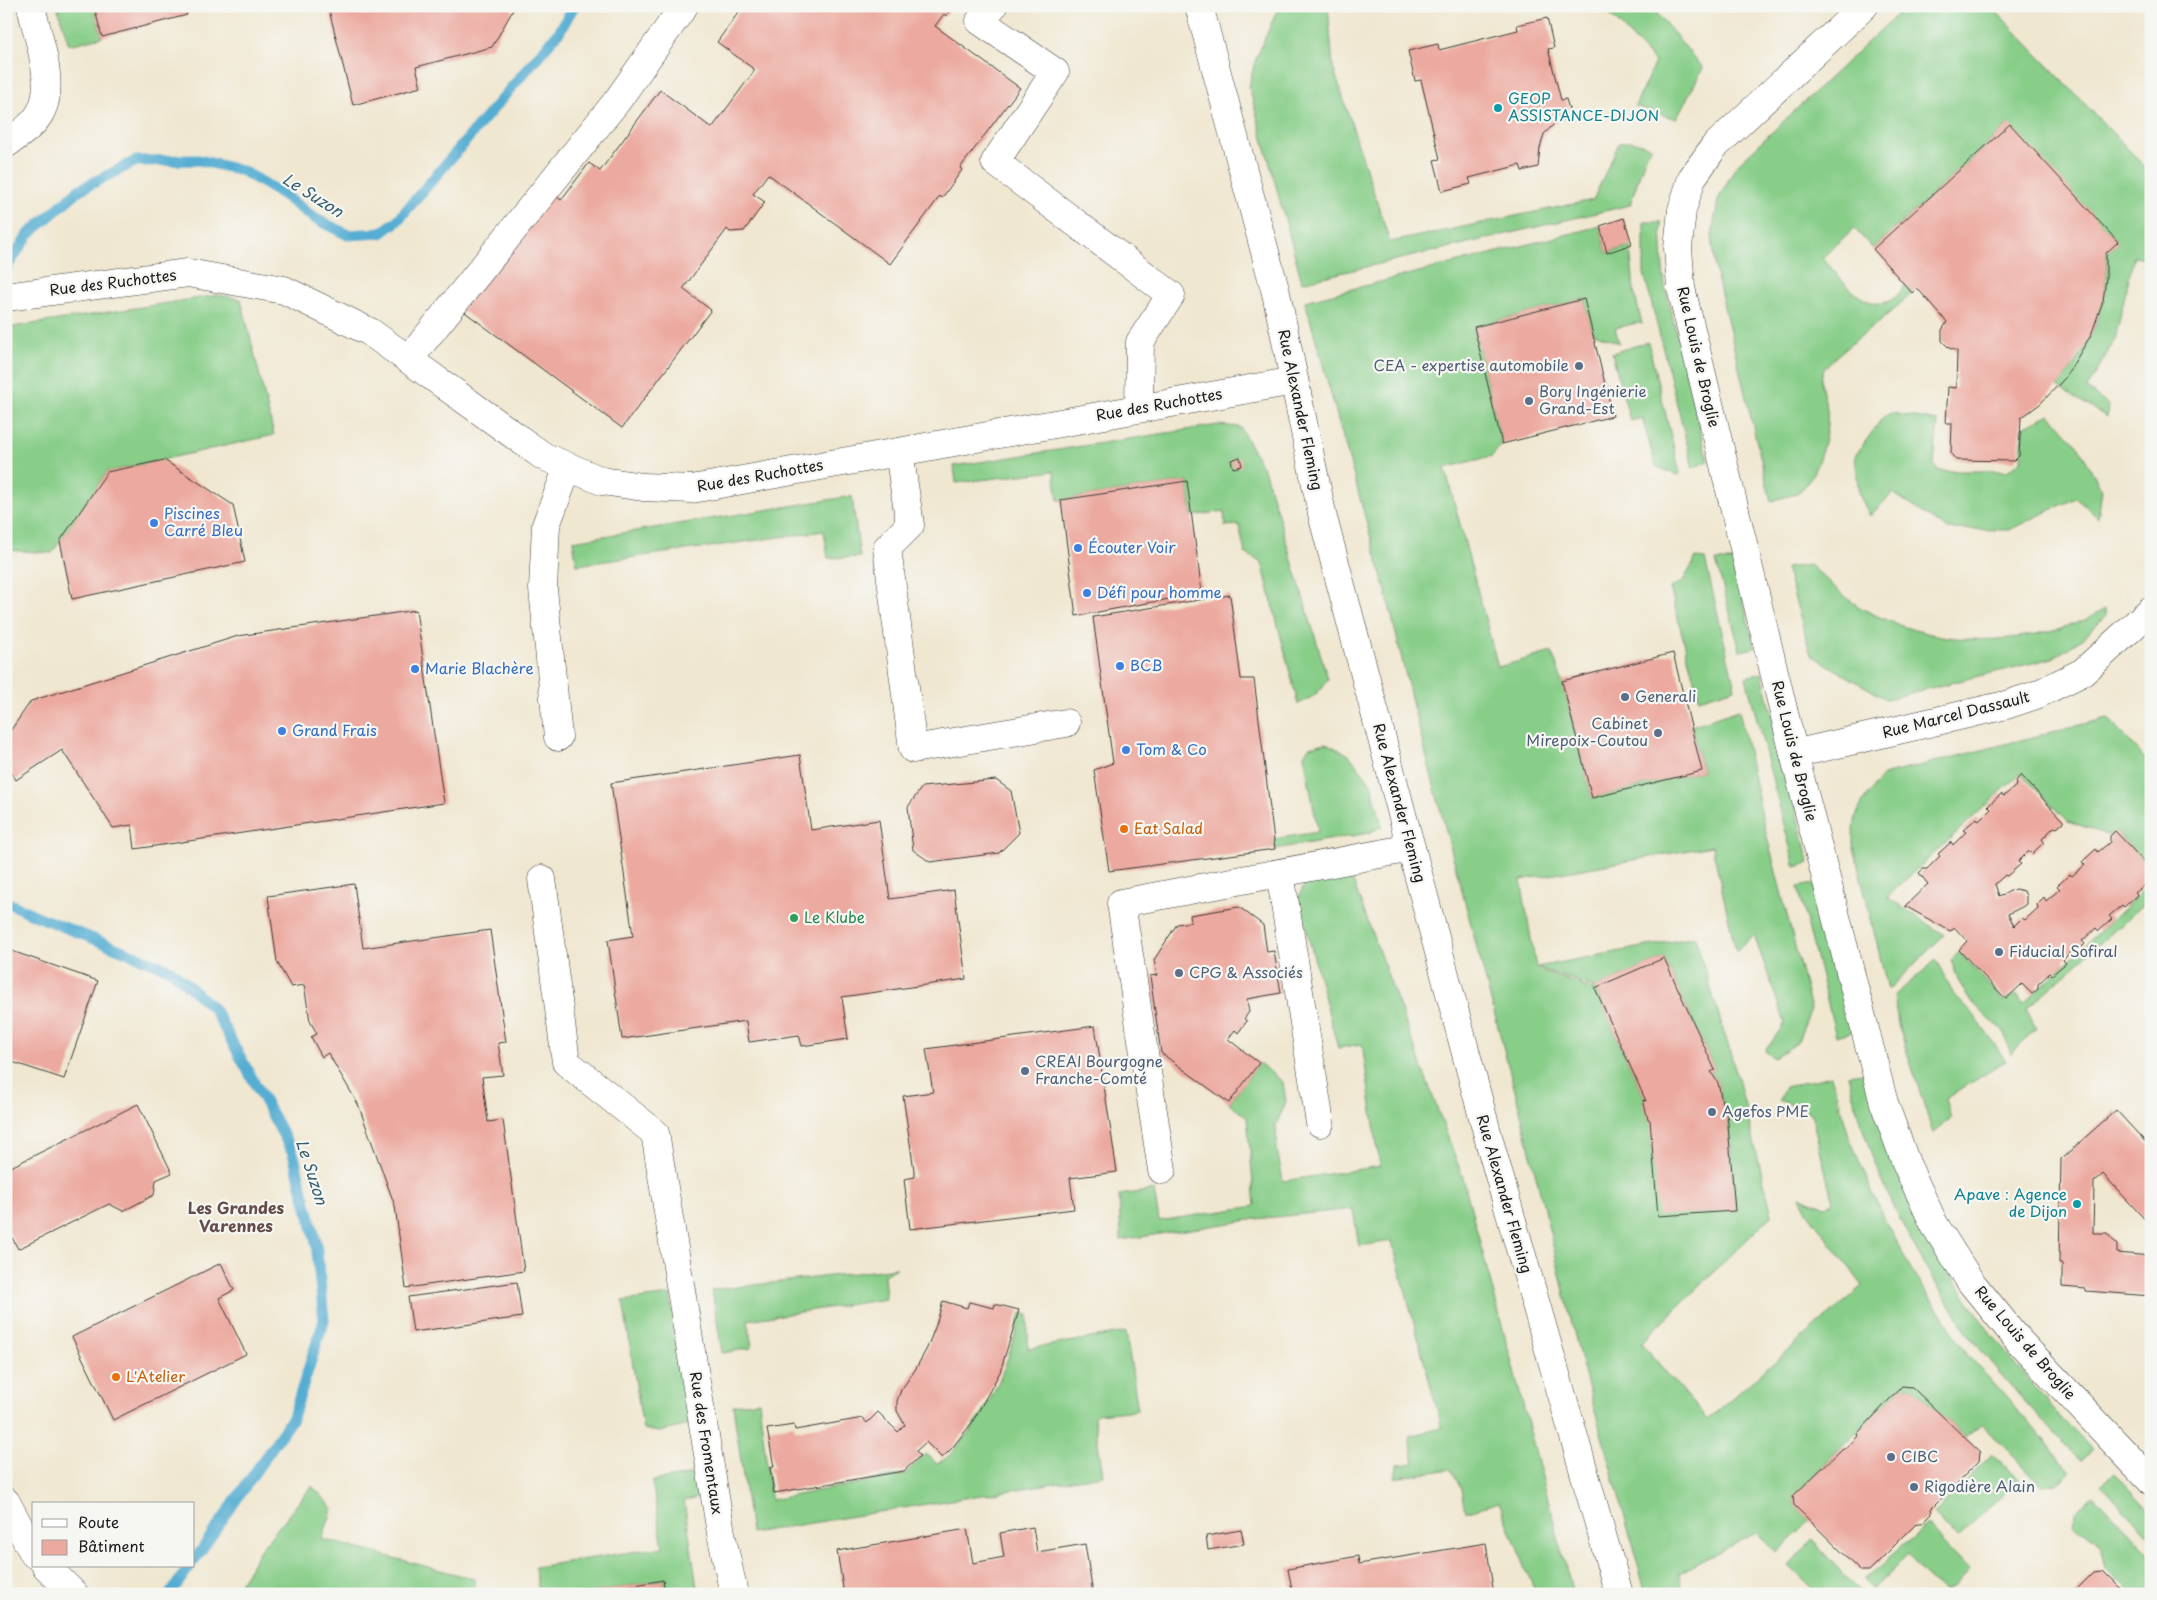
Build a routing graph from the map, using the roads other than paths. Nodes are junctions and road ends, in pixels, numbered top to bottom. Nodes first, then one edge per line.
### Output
1 (31, 6) edge
2 (684, 6) edge
3 (992, 6) edge
4 (1199, 6) edge
5 (1864, 6) edge
6 (6, 144) edge
7 (6, 297) edge
8 (409, 359) junction
9 (1294, 381) junction
10 (1138, 408) junction
11 (899, 452) junction
12 (568, 467) junction
13 (2151, 610) edge
14 (1066, 723) dead end
15 (558, 738) dead end
16 (1794, 754) junction
17 (1411, 848) junction
18 (1280, 873) junction
19 (542, 879) dead end
20 (1320, 1123) dead end
21 (1162, 1170) dead end
22 (2151, 1481) edge
23 (6, 1502) edge
24 (32, 1550) edge
25 (48, 1568) edge
26 (74, 1594) edge
27 (734, 1594) edge
28 (1620, 1594) edge

1 - 6 street
2 - 8 street
3 - 10 street
4 - 9 street, Rue Alexander Fleming
5 - 16 street, Rue Louis de Broglie
7 - 8 street, Rue des Ruchottes
8 - 12 street, Rue des Ruchottes
9 - 10 street, Rue des Ruchottes
9 - 17 street, Rue Alexander Fleming
10 - 11 street, Rue des Ruchottes
11 - 12 street, Rue des Ruchottes
11 - 14 street
12 - 15 street
13 - 16 street, Rue Marcel Dassault
16 - 22 street, Rue Louis de Broglie
17 - 18 street
17 - 28 street, Rue Alexander Fleming
18 - 20 street
18 - 21 street
19 - 27 street, Rue des Fromentaux
23 - 24 street
25 - 26 street

